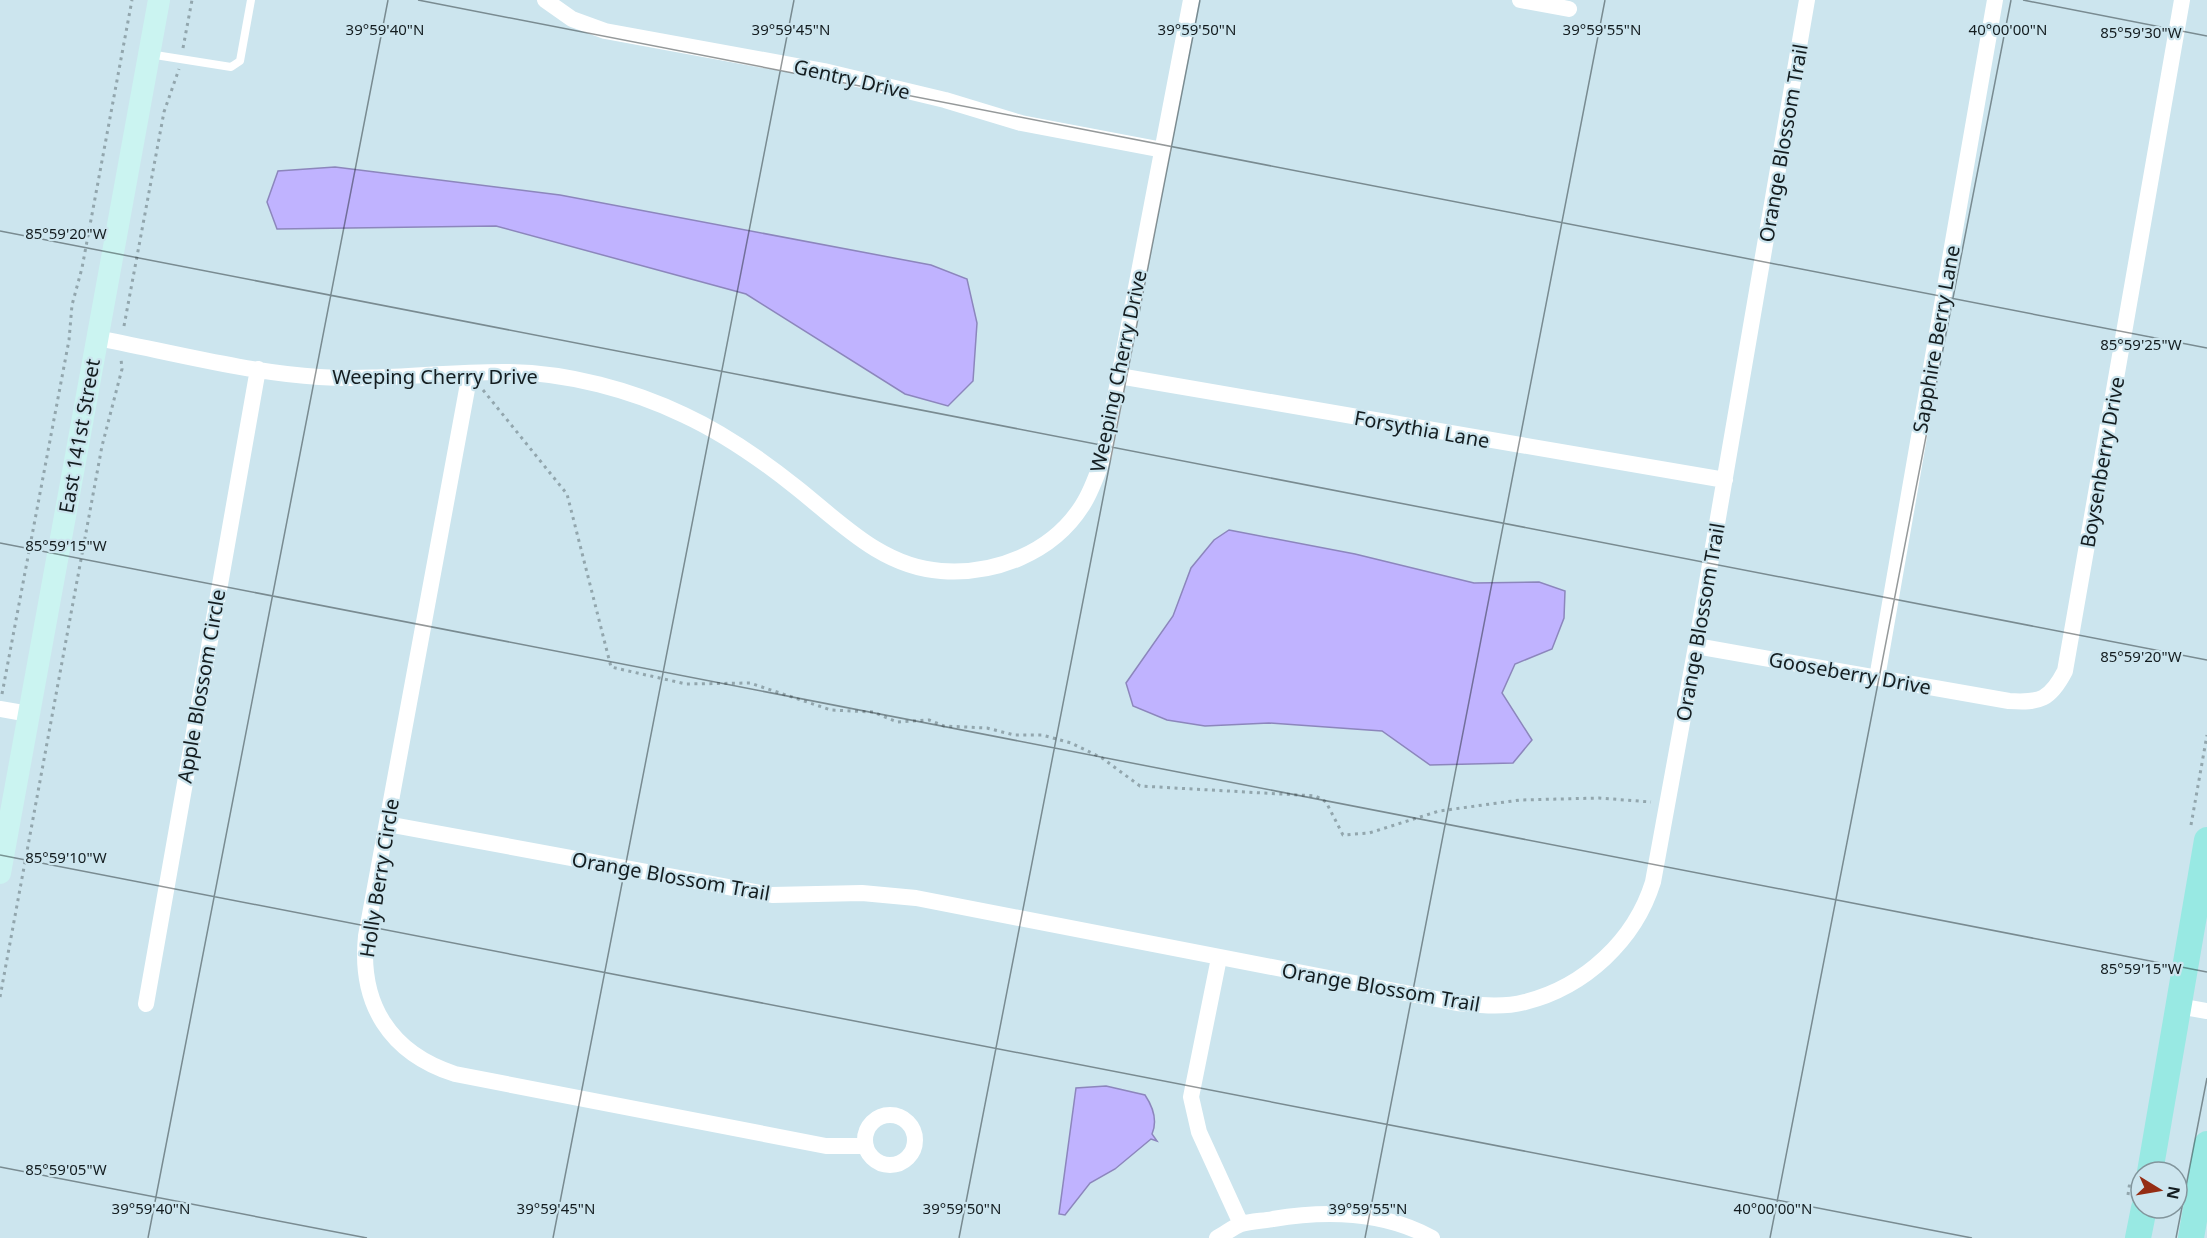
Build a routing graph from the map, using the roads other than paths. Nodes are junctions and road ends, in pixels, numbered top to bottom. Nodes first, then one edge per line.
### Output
1 (159, 0) edge
2 (252, 0) edge
3 (545, 0) edge
4 (1191, 0) edge
5 (1520, 0) edge
6 (1807, 0) edge
7 (1995, 0) edge
8 (2182, 0) edge
9 (1569, 9) dead end
10 (149, 54) junction
11 (1163, 150) junction
12 (97, 338) junction
13 (258, 369) junction
14 (470, 373) junction
15 (1119, 376) junction
16 (1725, 480) junction
17 (1696, 646) junction
18 (1877, 678) junction
19 (2003, 700) joint
20 (1, 702) edge
21 (29, 714) junction
22 (387, 824) junction
23 (2207, 840) edge
24 (0, 873) edge
25 (1219, 958) junction
26 (146, 1004) dead end
27 (2178, 1006) junction
28 (2207, 1011) edge
29 (2207, 1144) edge
30 (865, 1146) dead end
31 (2152, 1160) edge
32 (2142, 1220) edge
33 (1241, 1224) junction
34 (1217, 1238) edge
35 (1432, 1238) edge
36 (2139, 1238) edge
37 (2191, 1238) edge

1 - 10 street, East 141st Street
2 - 10 lane
3 - 11 street, Gentry Drive
4 - 11 street, Weeping Cherry Drive
5 - 9 street
6 - 16 street, Orange Blossom Trail
7 - 18 street, Sapphire Berry Lane
8 - 19 street, Boysenberry Drive
10 - 12 street, East 141st Street
11 - 15 street, Weeping Cherry Drive
12 - 13 street, Weeping Cherry Drive
12 - 21 street, East 141st Street
13 - 14 street, Weeping Cherry Drive
13 - 26 street, Apple Blossom Circle
14 - 15 street, Weeping Cherry Drive
14 - 22 street, Holly Berry Circle
15 - 16 street, Forsythia Lane
16 - 17 street, Orange Blossom Trail
17 - 18 street, Gooseberry Drive
17 - 25 street, Orange Blossom Trail
18 - 19 street, Gooseberry Drive
20 - 21 street
21 - 24 street, East 141st Street
22 - 25 street, Orange Blossom Trail
22 - 30 street, Holly Berry Circle
23 - 27 main road
25 - 33 street
27 - 28 street
27 - 31 main road
29 - 37 main road
32 - 36 main road
33 - 34 street
33 - 35 street

